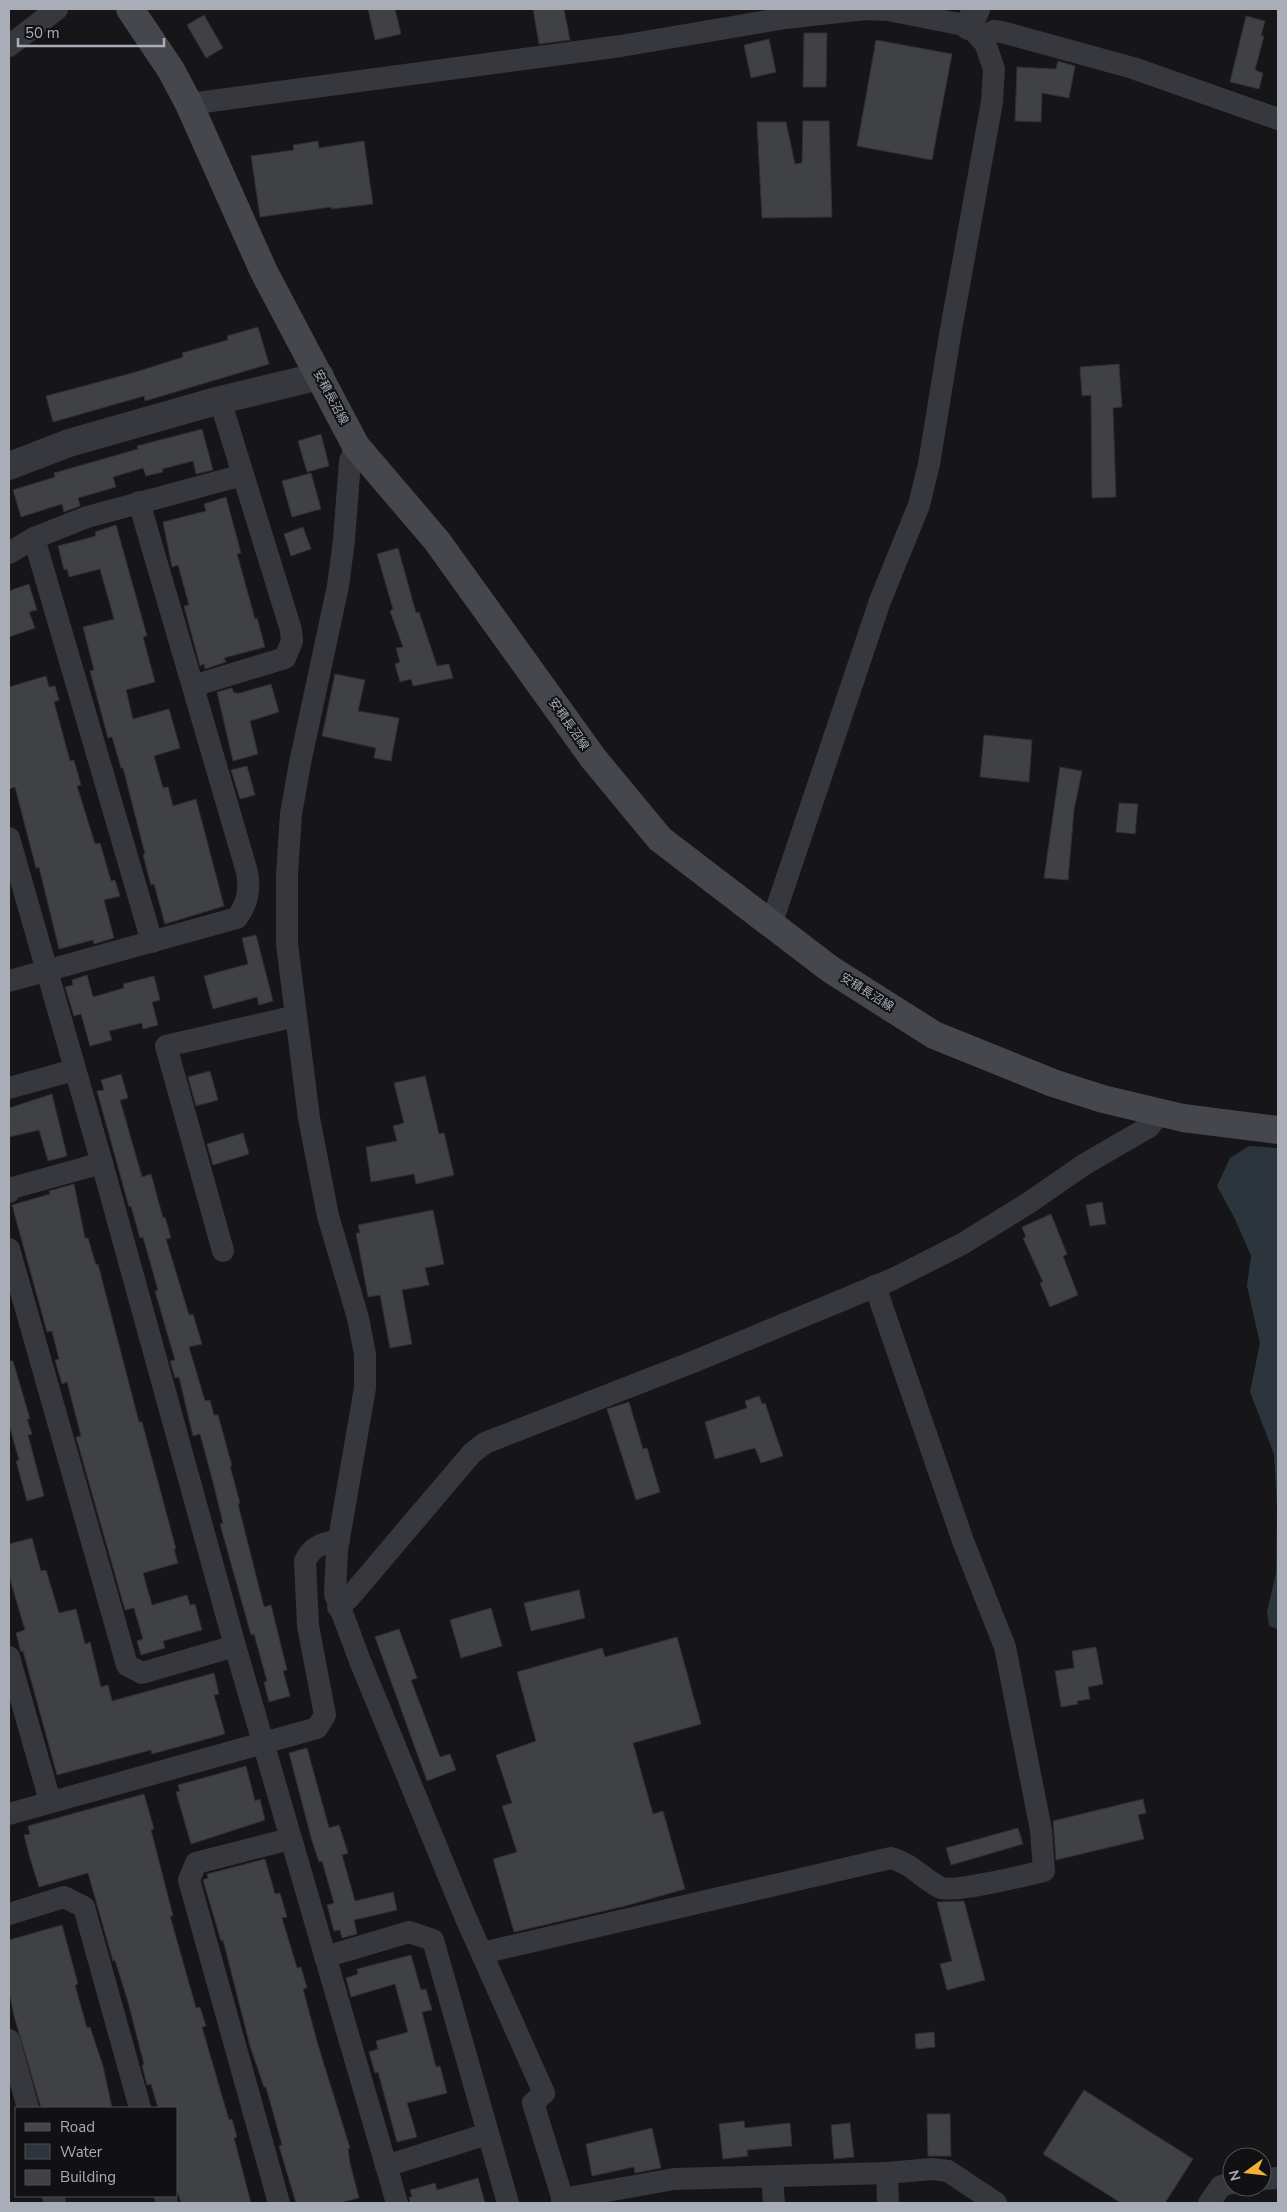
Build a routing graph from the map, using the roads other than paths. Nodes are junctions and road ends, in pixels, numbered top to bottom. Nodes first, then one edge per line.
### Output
1 (57, 9) edge
2 (130, 9) edge
3 (975, 24) edge
4 (9, 46) edge
5 (189, 104) junction
6 (1278, 119) edge
7 (320, 376) junction
8 (220, 400) junction
9 (356, 446) junction
10 (9, 466) edge
11 (243, 475) junction
12 (139, 502) junction
13 (34, 538) junction
14 (9, 553) edge
15 (193, 686) junction
16 (9, 838) edge
17 (771, 925) junction
18 (152, 942) junction
19 (47, 971) junction
20 (9, 981) edge
21 (296, 1016) junction
22 (74, 1070) junction
23 (9, 1088) edge
24 (1160, 1113) junction
25 (1278, 1130) edge
26 (102, 1163) junction
27 (9, 1192) edge
28 (9, 1249) edge
29 (223, 1251) dead end
30 (875, 1286) junction
31 (339, 1540) junction
32 (338, 1607) junction
33 (235, 1646) junction
34 (9, 1657) edge
35 (15, 1705) edge
36 (263, 1744) junction
37 (50, 1801) junction
38 (9, 1814) edge
39 (290, 1839) junction
40 (9, 1914) edge
41 (482, 1953) junction
42 (325, 1957) junction
43 (9, 2040) edge
44 (28, 2107) edge
45 (140, 2107) edge
46 (487, 2134) junction
47 (386, 2166) junction
48 (887, 2173) junction
49 (772, 2177) junction
50 (1222, 2186) edge
51 (646, 2194) edge
52 (563, 2201) edge
53 (278, 2203) edge
54 (397, 2203) edge
55 (508, 2203) edge
56 (774, 2203) edge
57 (888, 2203) edge
58 (996, 2203) edge
59 (1209, 2203) edge

1 - 4 street
2 - 5 main road, 安積長沼線
3 - 5 street
3 - 6 street
3 - 17 street
5 - 7 main road, 安積長沼線
7 - 8 street
7 - 9 main road, 安積長沼線
8 - 10 street
8 - 11 street
9 - 17 main road, 安積長沼線
9 - 21 street
11 - 12 street
11 - 15 street
12 - 13 street
12 - 15 street
13 - 14 street
13 - 18 street
15 - 18 street
16 - 19 street
17 - 24 main road, 安積長沼線
18 - 19 street
19 - 20 street
19 - 22 street
21 - 29 street
21 - 31 street
22 - 23 street
22 - 26 street
24 - 25 main road, 安積長沼線
24 - 30 street
26 - 27 street
26 - 33 street
28 - 33 street
30 - 32 street
30 - 41 street
31 - 32 street
31 - 36 street
32 - 41 street
33 - 36 street
34 - 35 street
35 - 37 street
36 - 37 street
36 - 39 street
37 - 38 street
39 - 42 street
39 - 53 street
40 - 45 street
41 - 52 street
42 - 46 street
42 - 47 street
43 - 44 street
46 - 47 street
46 - 55 street
47 - 54 street
48 - 49 street
48 - 57 street
48 - 58 street
49 - 51 street
49 - 56 street
50 - 59 street
51 - 52 street

